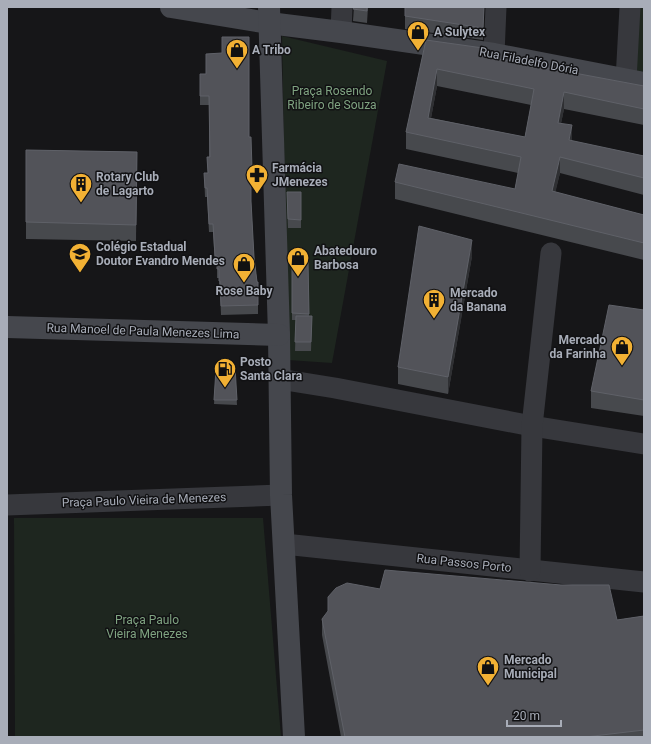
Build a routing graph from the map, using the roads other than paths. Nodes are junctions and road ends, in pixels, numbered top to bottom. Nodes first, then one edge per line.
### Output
1 (172, 7) edge
2 (342, 7) edge
3 (496, 7) edge
4 (630, 7) edge
5 (269, 15) edge
6 (341, 32) junction
7 (494, 54) junction
8 (635, 82) edge
9 (550, 253) dead end
10 (7, 327) edge
11 (279, 335) junction
12 (279, 379) junction
13 (532, 426) junction
14 (644, 444) edge
15 (281, 494) junction
16 (7, 505) edge
17 (284, 544) junction
18 (530, 570) junction
19 (644, 582) edge
20 (294, 737) edge

1 - 5 street
2 - 6 street
3 - 7 street
4 - 8 street
5 - 6 street
5 - 11 street
6 - 7 street, Rua Filadelfo Dória
7 - 8 street, Rua Filadelfo Dória
9 - 13 street
10 - 11 street, Rua Manoel de Paula Menezes Lima
11 - 12 street
12 - 13 street
12 - 15 street
13 - 14 street
13 - 18 street
15 - 16 street, Praça Paulo Vieira de Menezes
15 - 17 street
17 - 18 street, Rua Passos Porto
17 - 20 street
18 - 19 street, Rua Passos Porto

